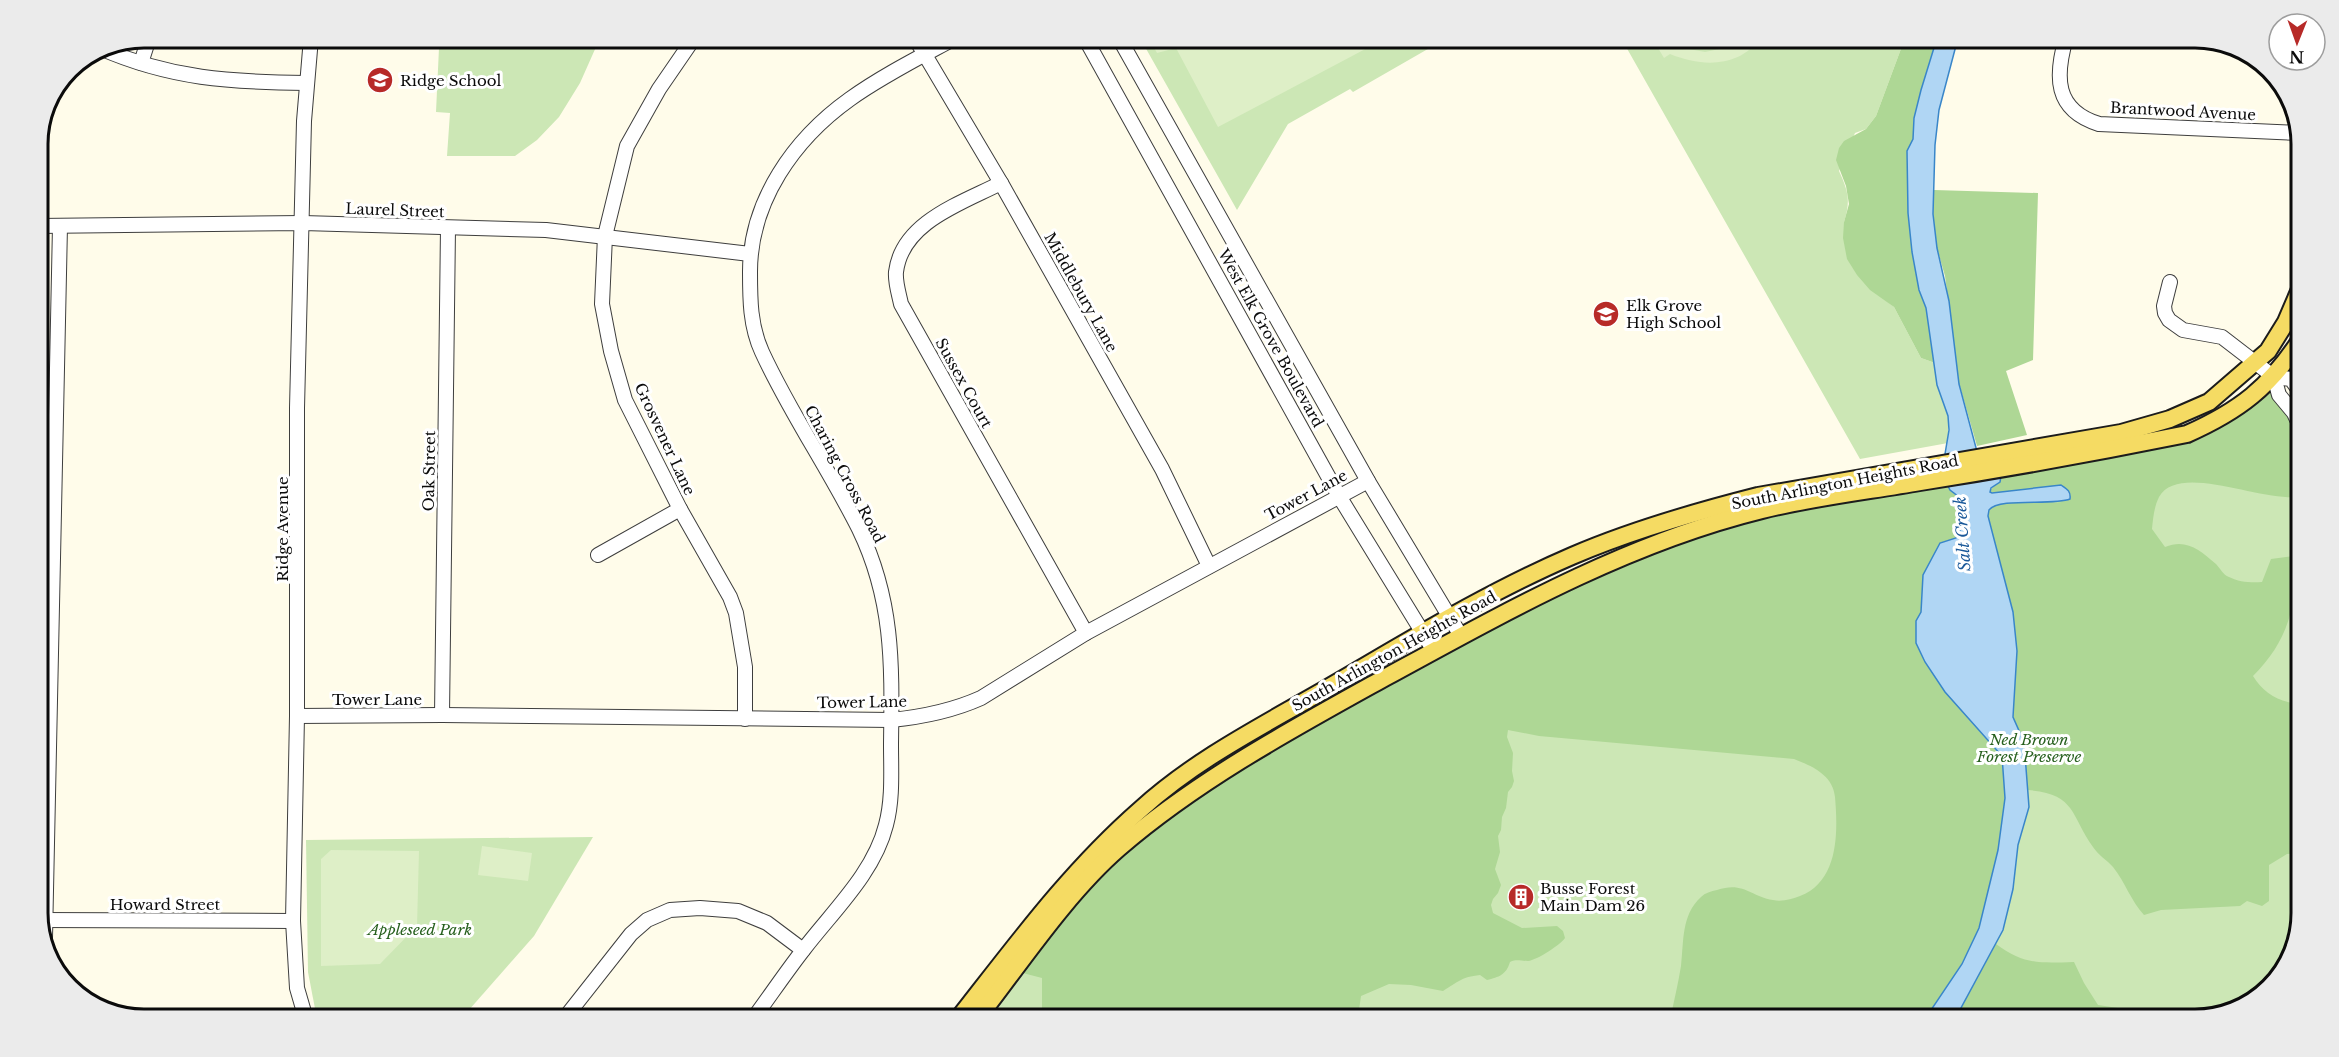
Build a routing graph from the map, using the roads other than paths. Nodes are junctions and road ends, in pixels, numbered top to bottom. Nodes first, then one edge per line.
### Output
1 (146, 48) edge
2 (310, 48) edge
3 (687, 48) edge
4 (921, 48) edge
5 (936, 48) edge
6 (1091, 48) edge
7 (1125, 48) edge
8 (2063, 48) edge
9 (113, 53) edge
10 (925, 54) junction
11 (141, 63) junction
12 (306, 83) junction
13 (2290, 133) edge
14 (1001, 183) junction
15 (303, 223) junction
16 (48, 226) edge
17 (60, 226) junction
18 (448, 228) junction
19 (605, 236) junction
20 (750, 254) junction
21 (2170, 282) dead end
22 (2291, 308) edge
23 (2291, 353) edge
24 (2256, 363) junction
25 (2274, 377) junction
26 (2291, 379) edge
27 (2291, 409) edge
28 (2000, 461) junction
29 (1935, 472) junction
30 (1368, 480) junction
31 (1339, 496) junction
32 (680, 509) junction
33 (598, 555) dead end
34 (1209, 566) junction
35 (1449, 617) junction
36 (1086, 633) junction
37 (1421, 633) junction
38 (1461, 636) junction
39 (1434, 651) junction
40 (48, 664) edge
41 (442, 715) junction
42 (297, 716) junction
43 (744, 719) junction
44 (891, 720) junction
45 (48, 920) edge
46 (293, 921) junction
47 (802, 951) junction
48 (303, 1009) edge
49 (573, 1009) edge
50 (761, 1009) edge
51 (967, 1009) edge
52 (986, 1009) edge

1 - 11 street
2 - 12 street, Ridge Avenue
3 - 19 street, Grosvener Lane
4 - 10 street, Middlebury Lane
5 - 10 street, Charing Cross Road
6 - 31 street, West Elk Grove Boulevard
7 - 30 street, West Elk Grove Boulevard
8 - 13 street, Brantwood Avenue
9 - 11 street
10 - 14 street, Middlebury Lane
10 - 20 street, Charing Cross Road
11 - 12 street
12 - 15 street, Ridge Avenue
14 - 34 street, Middlebury Lane
14 - 36 street, Sussex Court
15 - 17 street, Laurel Street
15 - 18 street, Laurel Street
15 - 42 street, Ridge Avenue
16 - 17 street, Laurel Street
17 - 40 street
18 - 19 street, Laurel Street
18 - 41 street, Oak Street
19 - 20 street, Laurel Street
19 - 32 street, Grosvener Lane
20 - 44 street, Charing Cross Road
21 - 24 street
22 - 24 main road, South Arlington Heights Road
23 - 25 main road, South Arlington Heights Road
24 - 25 street
24 - 28 main road, South Arlington Heights Road
25 - 26 street
25 - 27 street
25 - 28 main road, South Arlington Heights Road
28 - 29 main road, South Arlington Heights Road
29 - 35 main road, South Arlington Heights Road
29 - 38 main road, South Arlington Heights Road
30 - 31 street, Tower Lane
30 - 35 street, West Elk Grove Boulevard
31 - 34 street, Tower Lane
31 - 37 street, West Elk Grove Boulevard
32 - 33 street
32 - 43 street, Grosvener Lane
34 - 36 street, Tower Lane
35 - 37 main road, South Arlington Heights Road
35 - 38 street, West Elk Grove Boulevard
36 - 44 street, Tower Lane
37 - 39 street, West Elk Grove Boulevard
37 - 51 main road, South Arlington Heights Road
38 - 39 main road, South Arlington Heights Road
39 - 52 main road, South Arlington Heights Road
41 - 42 street, Tower Lane
41 - 43 street, Tower Lane
42 - 46 street, Ridge Avenue
43 - 44 street, Tower Lane
44 - 47 street, Charing Cross Road
45 - 46 street, Howard Street
46 - 48 street, Ridge Avenue
47 - 49 street
47 - 50 street, Charing Cross Road

